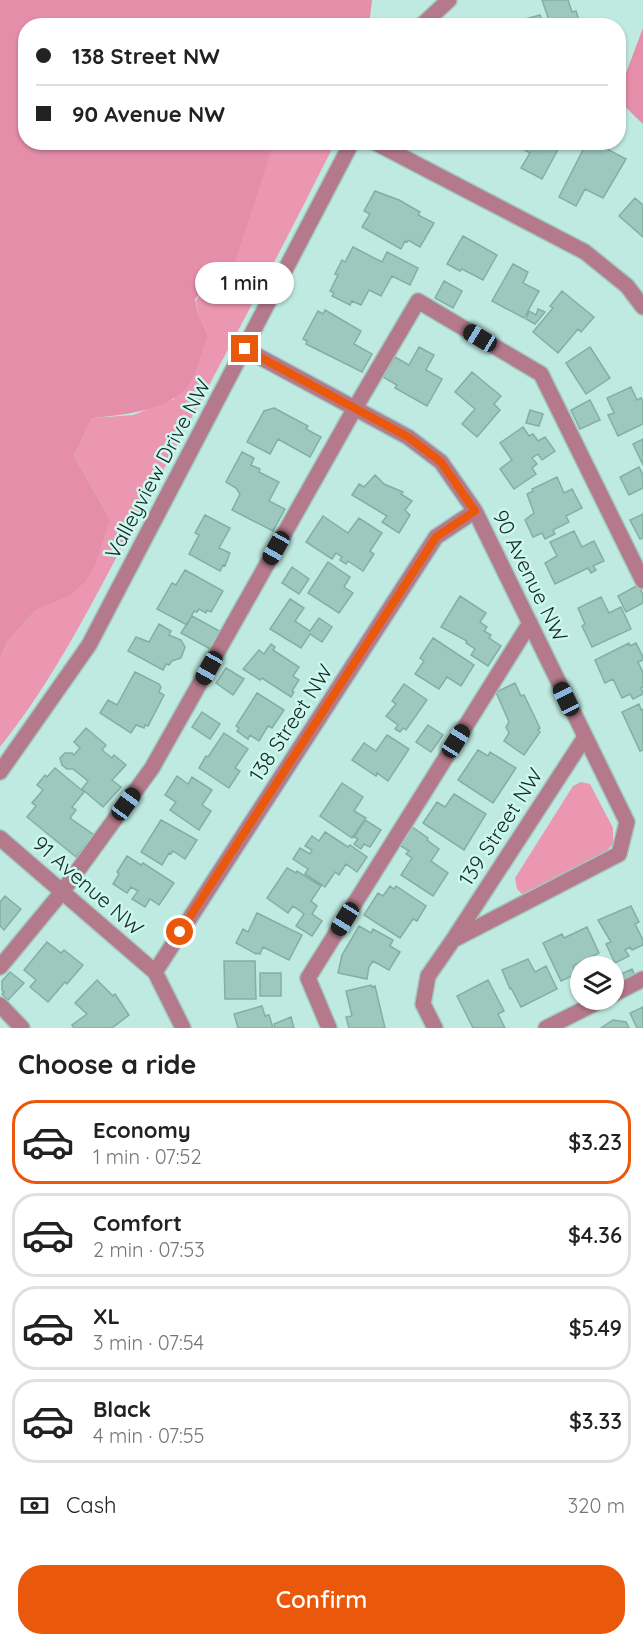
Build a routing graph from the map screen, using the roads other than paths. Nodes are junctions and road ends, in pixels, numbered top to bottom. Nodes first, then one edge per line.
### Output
1 (449, 0) edge
2 (430, 18) edge
3 (348, 150) edge
4 (389, 150) edge
5 (643, 307) edge
6 (245, 349) junction
7 (355, 408) junction
8 (475, 511) junction
9 (643, 581) edge
10 (530, 623) junction
11 (585, 737) junction
12 (0, 772) edge
13 (0, 838) edge
14 (619, 854) joint
15 (62, 892) junction
16 (453, 940) junction
17 (0, 967) edge
18 (155, 972) junction
19 (643, 980) edge
20 (624, 989) edge
21 (0, 1005) edge
22 (582, 1010) edge
23 (22, 1028) edge
24 (183, 1028) edge
25 (329, 1028) edge
26 (435, 1028) edge
27 (546, 1028) edge

1 - 2 street
3 - 6 street, Valleyview Drive NW
4 - 5 street
6 - 7 street, 90 Avenue NW
6 - 12 street, Valleyview Drive NW
7 - 8 street, 90 Avenue NW
7 - 9 street
7 - 15 street
8 - 10 street, 90 Avenue NW
8 - 18 street, 138 Street NW
10 - 11 street, 90 Avenue NW
10 - 25 street
11 - 14 street, 90 Avenue NW
11 - 16 street, 139 Street NW
13 - 15 street, 91 Avenue NW
14 - 16 street, 139 Street NW
15 - 17 street
15 - 18 street, 91 Avenue NW
16 - 26 street, 139 Street NW
18 - 24 street, 91 Avenue NW
19 - 20 street
21 - 23 street
22 - 27 street

